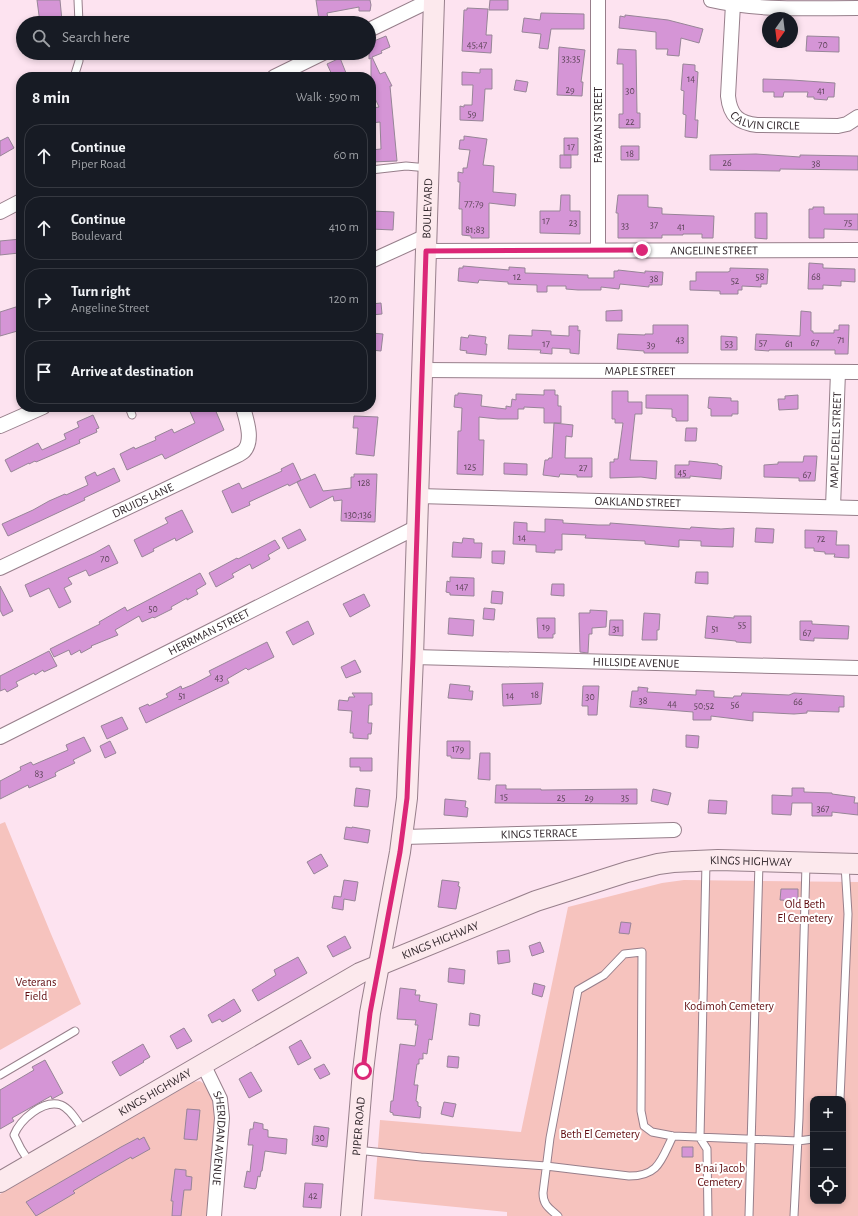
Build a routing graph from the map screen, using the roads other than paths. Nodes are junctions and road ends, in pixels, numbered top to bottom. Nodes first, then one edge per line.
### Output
1 (78, 0) edge
2 (432, 0) edge
3 (598, 0) edge
4 (711, 0) edge
5 (733, 4) junction
6 (858, 8) edge
7 (79, 16) edge
8 (376, 27) edge
9 (79, 60) edge
10 (309, 60) edge
11 (76, 72) edge
12 (284, 72) edge
13 (858, 117) edge
14 (428, 168) junction
15 (376, 169) edge
16 (16, 204) edge
17 (0, 212) edge
18 (426, 244) junction
19 (598, 250) junction
20 (858, 250) edge
21 (376, 259) edge
22 (422, 370) junction
23 (838, 372) junction
24 (858, 372) edge
25 (32, 412) edge
26 (130, 412) edge
27 (244, 412) edge
28 (132, 415) dead end
29 (0, 426) edge
30 (418, 496) junction
31 (833, 507) junction
32 (858, 508) edge
33 (417, 527) junction
34 (0, 568) edge
35 (413, 657) junction
36 (858, 668) edge
37 (0, 737) edge
38 (674, 830) dead end
39 (403, 837) junction
40 (706, 860) junction
41 (759, 860) junction
42 (806, 862) junction
43 (851, 863) edge
44 (378, 965) junction
45 (75, 1031) dead end
46 (203, 1064) junction
47 (0, 1075) edge
48 (840, 1096) edge
49 (85, 1132) junction
50 (673, 1136) junction
51 (700, 1138) junction
52 (752, 1139) junction
53 (810, 1139) edge
54 (798, 1141) junction
55 (357, 1150) junction
56 (31, 1164) junction
57 (546, 1166) junction
58 (1, 1180) edge
59 (214, 1216) edge
60 (351, 1216) edge
61 (558, 1216) edge
62 (708, 1216) edge
63 (750, 1216) edge
64 (794, 1216) edge

1 - 7 lane
2 - 8 street
2 - 14 main road, BOULEVARD
3 - 19 street, FABYAN STREET
4 - 5 street
5 - 6 street
5 - 13 street, CALVIN CIRCLE
9 - 11 lane
10 - 12 street
14 - 15 lane
14 - 18 main road, BOULEVARD
16 - 17 street
18 - 19 street, ANGELINE STREET
18 - 21 street
18 - 22 main road, BOULEVARD
19 - 20 street, ANGELINE STREET
22 - 23 street, MAPLE STREET
22 - 30 main road, BOULEVARD
23 - 24 street, MAPLE STREET
23 - 31 street, MAPLE DELL STREET
25 - 29 street
26 - 28 lane
27 - 34 street, DRUIDS LANE
30 - 31 street, OAKLAND STREET
30 - 33 main road, BOULEVARD
31 - 32 street, OAKLAND STREET
33 - 35 main road, BOULEVARD
33 - 37 street, HERRMAN STREET
35 - 36 street, HILLSIDE AVENUE
35 - 39 main road, BOULEVARD
38 - 39 street, KINGS TERRACE
39 - 44 main road, BOULEVARD
40 - 41 main road, KINGS HIGHWAY
40 - 44 main road, KINGS HIGHWAY
40 - 51 lane
41 - 42 main road, KINGS HIGHWAY
41 - 52 lane
42 - 43 main road, KINGS HIGHWAY
42 - 54 lane
43 - 48 lane
44 - 46 main road, KINGS HIGHWAY
44 - 55 main road, PIPER ROAD
45 - 47 lane
46 - 49 main road, KINGS HIGHWAY
46 - 59 street, SHERIDAN AVENUE
49 - 56 main road, KINGS HIGHWAY
49 - 56 lane
50 - 51 lane
50 - 57 lane
50 - 57 lane
51 - 52 lane
51 - 62 lane
52 - 54 lane
52 - 63 lane
53 - 54 lane
54 - 64 lane
55 - 57 lane
55 - 60 main road, PIPER ROAD
56 - 58 main road, KINGS HIGHWAY
57 - 61 lane

